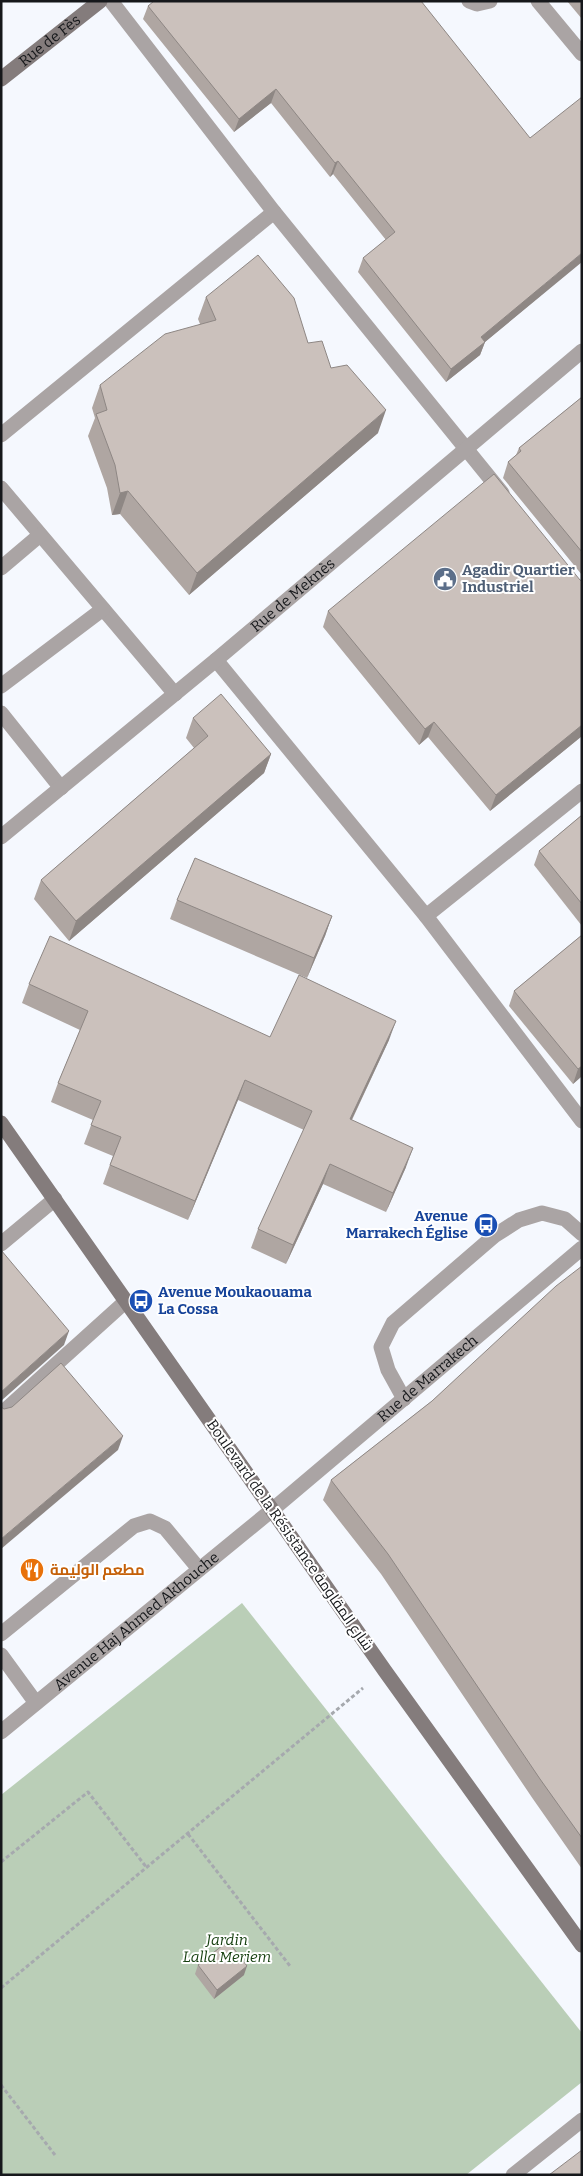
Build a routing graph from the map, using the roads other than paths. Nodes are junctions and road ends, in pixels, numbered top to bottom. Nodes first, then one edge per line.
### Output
1 (100, 1) edge
2 (111, 1) edge
3 (468, 1) edge
4 (490, 1) edge
5 (538, 1) edge
6 (582, 54) edge
7 (1, 79) edge
8 (274, 212) junction
9 (582, 351) edge
10 (1, 435) edge
11 (465, 448) junction
12 (1, 488) edge
13 (514, 508) edge
14 (40, 534) junction
15 (1, 568) edge
16 (103, 609) junction
17 (216, 660) junction
18 (1, 686) edge
19 (175, 694) junction
20 (1, 713) edge
21 (61, 788) junction
22 (582, 791) edge
23 (1, 837) edge
24 (426, 916) junction
25 (582, 1121) edge
26 (1, 1123) edge
27 (55, 1199) junction
28 (582, 1234) edge
29 (1, 1244) edge
30 (582, 1248) edge
31 (126, 1302) junction
32 (404, 1399) junction
33 (1, 1414) edge
34 (272, 1510) junction
35 (199, 1569) junction
36 (1, 1634) edge
37 (1, 1655) edge
38 (36, 1703) junction
39 (4, 1726) edge
40 (582, 1945) edge
41 (582, 2120) edge
42 (513, 2175) edge

1 - 7 street, Rue de Fès
2 - 8 street
3 - 4 street
5 - 6 street
8 - 10 street
8 - 11 street
9 - 11 street, Rue de Meknès
11 - 13 street
11 - 17 street, Rue de Meknès
12 - 14 street
14 - 15 street
14 - 16 street
16 - 18 street
16 - 19 street
17 - 19 street, Rue de Meknès
17 - 24 street
19 - 21 street, Rue de Meknès
20 - 21 street
21 - 23 street, Rue de Meknès
22 - 24 street
24 - 25 street
26 - 27 street, Boulevard de la Résistance شارع المقاومة
27 - 29 street
27 - 31 street, Boulevard de la Résistance شارع المقاومة
28 - 32 street
30 - 32 street, Rue de Marrakech
31 - 33 street
31 - 34 street, Boulevard de la Résistance شارع المقاومة
32 - 34 street, Rue de Marrakech
34 - 35 street, Avenue Haj Ahmed Akhouche
34 - 40 street, Boulevard de la Résistance شارع المقاومة
35 - 36 street
35 - 38 street, Avenue Haj Ahmed Akhouche
37 - 38 street
38 - 39 street, Avenue Haj Ahmed Akhouche
41 - 42 street

